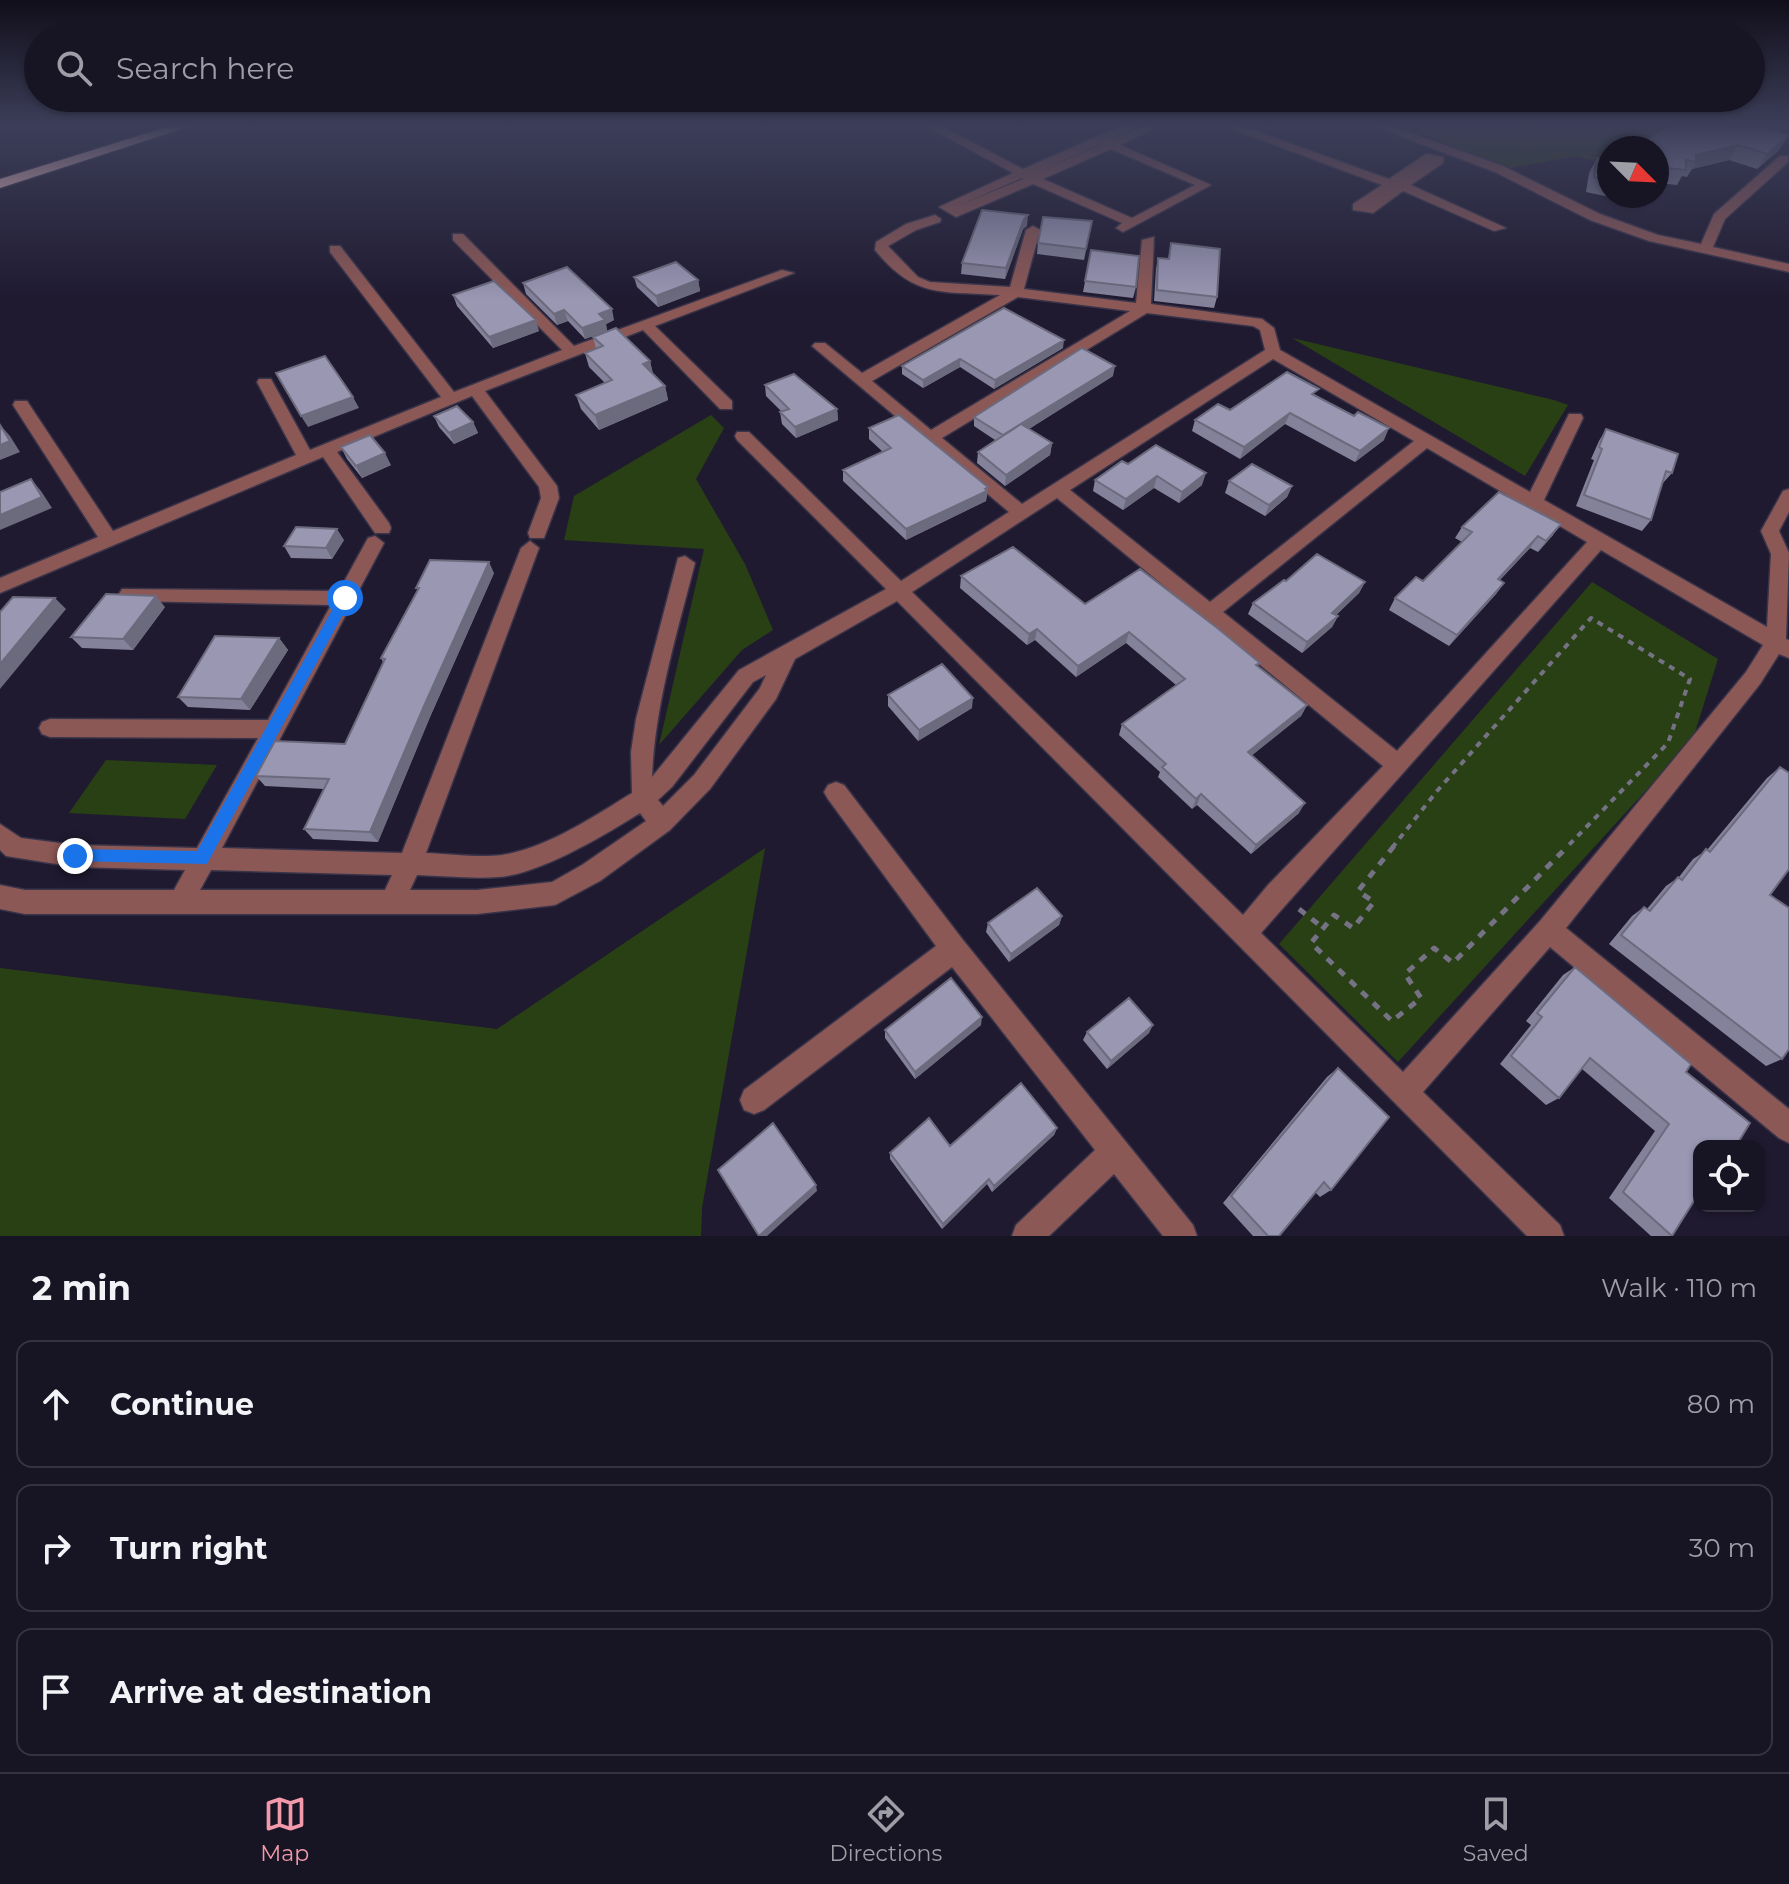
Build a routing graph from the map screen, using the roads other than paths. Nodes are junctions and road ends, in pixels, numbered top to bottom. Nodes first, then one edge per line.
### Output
1 (1007, 184) edge
2 (1013, 184) edge
3 (1043, 184) edge
4 (1202, 184) edge
5 (1394, 184) edge
6 (1528, 184) edge
7 (1756, 184) edge
8 (935, 219) dead end
9 (1499, 228) dead end
10 (1033, 230) dead end
11 (458, 237) dead end
12 (1149, 240) dead end
13 (335, 249) dead end
14 (1705, 250) junction
15 (1789, 268) edge
16 (787, 273) dead end
17 (1016, 292) junction
18 (1143, 309) junction
19 (644, 323) junction
20 (820, 346) dead end
21 (1273, 352) junction
22 (573, 353) junction
23 (860, 381) junction
24 (265, 382) dead end
25 (475, 389) junction
26 (451, 399) junction
27 (21, 405) dead end
28 (726, 405) dead end
29 (1575, 418) dead end
30 (743, 436) dead end
31 (930, 438) junction
32 (1426, 440) junction
33 (326, 449) junction
34 (306, 457) junction
35 (1058, 490) junction
36 (1789, 495) edge
37 (1534, 502) junction
38 (1021, 513) junction
39 (110, 540) junction
40 (1599, 540) junction
41 (1785, 550) edge
42 (685, 563) dead end
43 (0, 586) edge
44 (899, 591) junction
45 (129, 594) edge
46 (345, 598) junction
47 (1210, 612) junction
48 (1782, 646) edge
49 (785, 657) junction
50 (50, 728) dead end
51 (272, 729) junction
52 (1398, 765) junction
53 (836, 792) dead end
54 (644, 798) junction
55 (662, 823) junction
56 (0, 835) edge
57 (201, 859) junction
58 (410, 864) junction
59 (0, 897) edge
60 (181, 901) junction
61 (392, 902) junction
62 (1549, 930) junction
63 (1244, 934) junction
64 (954, 949) junction
65 (1404, 1092) junction
66 (754, 1100) dead end
67 (1789, 1128) edge
68 (1115, 1152) junction
69 (1027, 1236) edge
70 (1182, 1236) edge
71 (1549, 1236) edge

1 - 2 street
3 - 4 street
5 - 9 street
6 - 14 street
7 - 14 street
8 - 17 street
10 - 17 street
11 - 22 street
12 - 18 street
13 - 26 street
14 - 15 street
16 - 19 street
17 - 18 street
17 - 23 street
18 - 21 street
18 - 31 street
19 - 22 street
19 - 28 street
20 - 23 street
21 - 32 street
21 - 35 street
22 - 25 street
23 - 31 street
24 - 34 street
25 - 26 street
25 - 58 street
26 - 33 street
27 - 39 street
29 - 37 street
30 - 44 street
31 - 38 street
32 - 37 street
32 - 47 street
33 - 34 street
33 - 46 street
34 - 39 street
35 - 38 street
35 - 47 street
36 - 41 street
37 - 40 street
38 - 44 street
39 - 43 street
40 - 48 street
40 - 52 street
41 - 48 street
42 - 54 street
44 - 49 street
44 - 63 street
45 - 46 street
46 - 51 street
47 - 52 street
48 - 62 street
49 - 54 street
49 - 55 street
50 - 51 street
51 - 57 street
52 - 63 street
53 - 64 street
54 - 55 street
54 - 58 street
55 - 61 street
56 - 57 street
57 - 58 street
57 - 60 street
58 - 61 street
59 - 60 street
60 - 61 street
62 - 65 street
62 - 67 street
63 - 65 street
64 - 66 street
64 - 68 street
65 - 71 street
68 - 69 street
68 - 70 street

